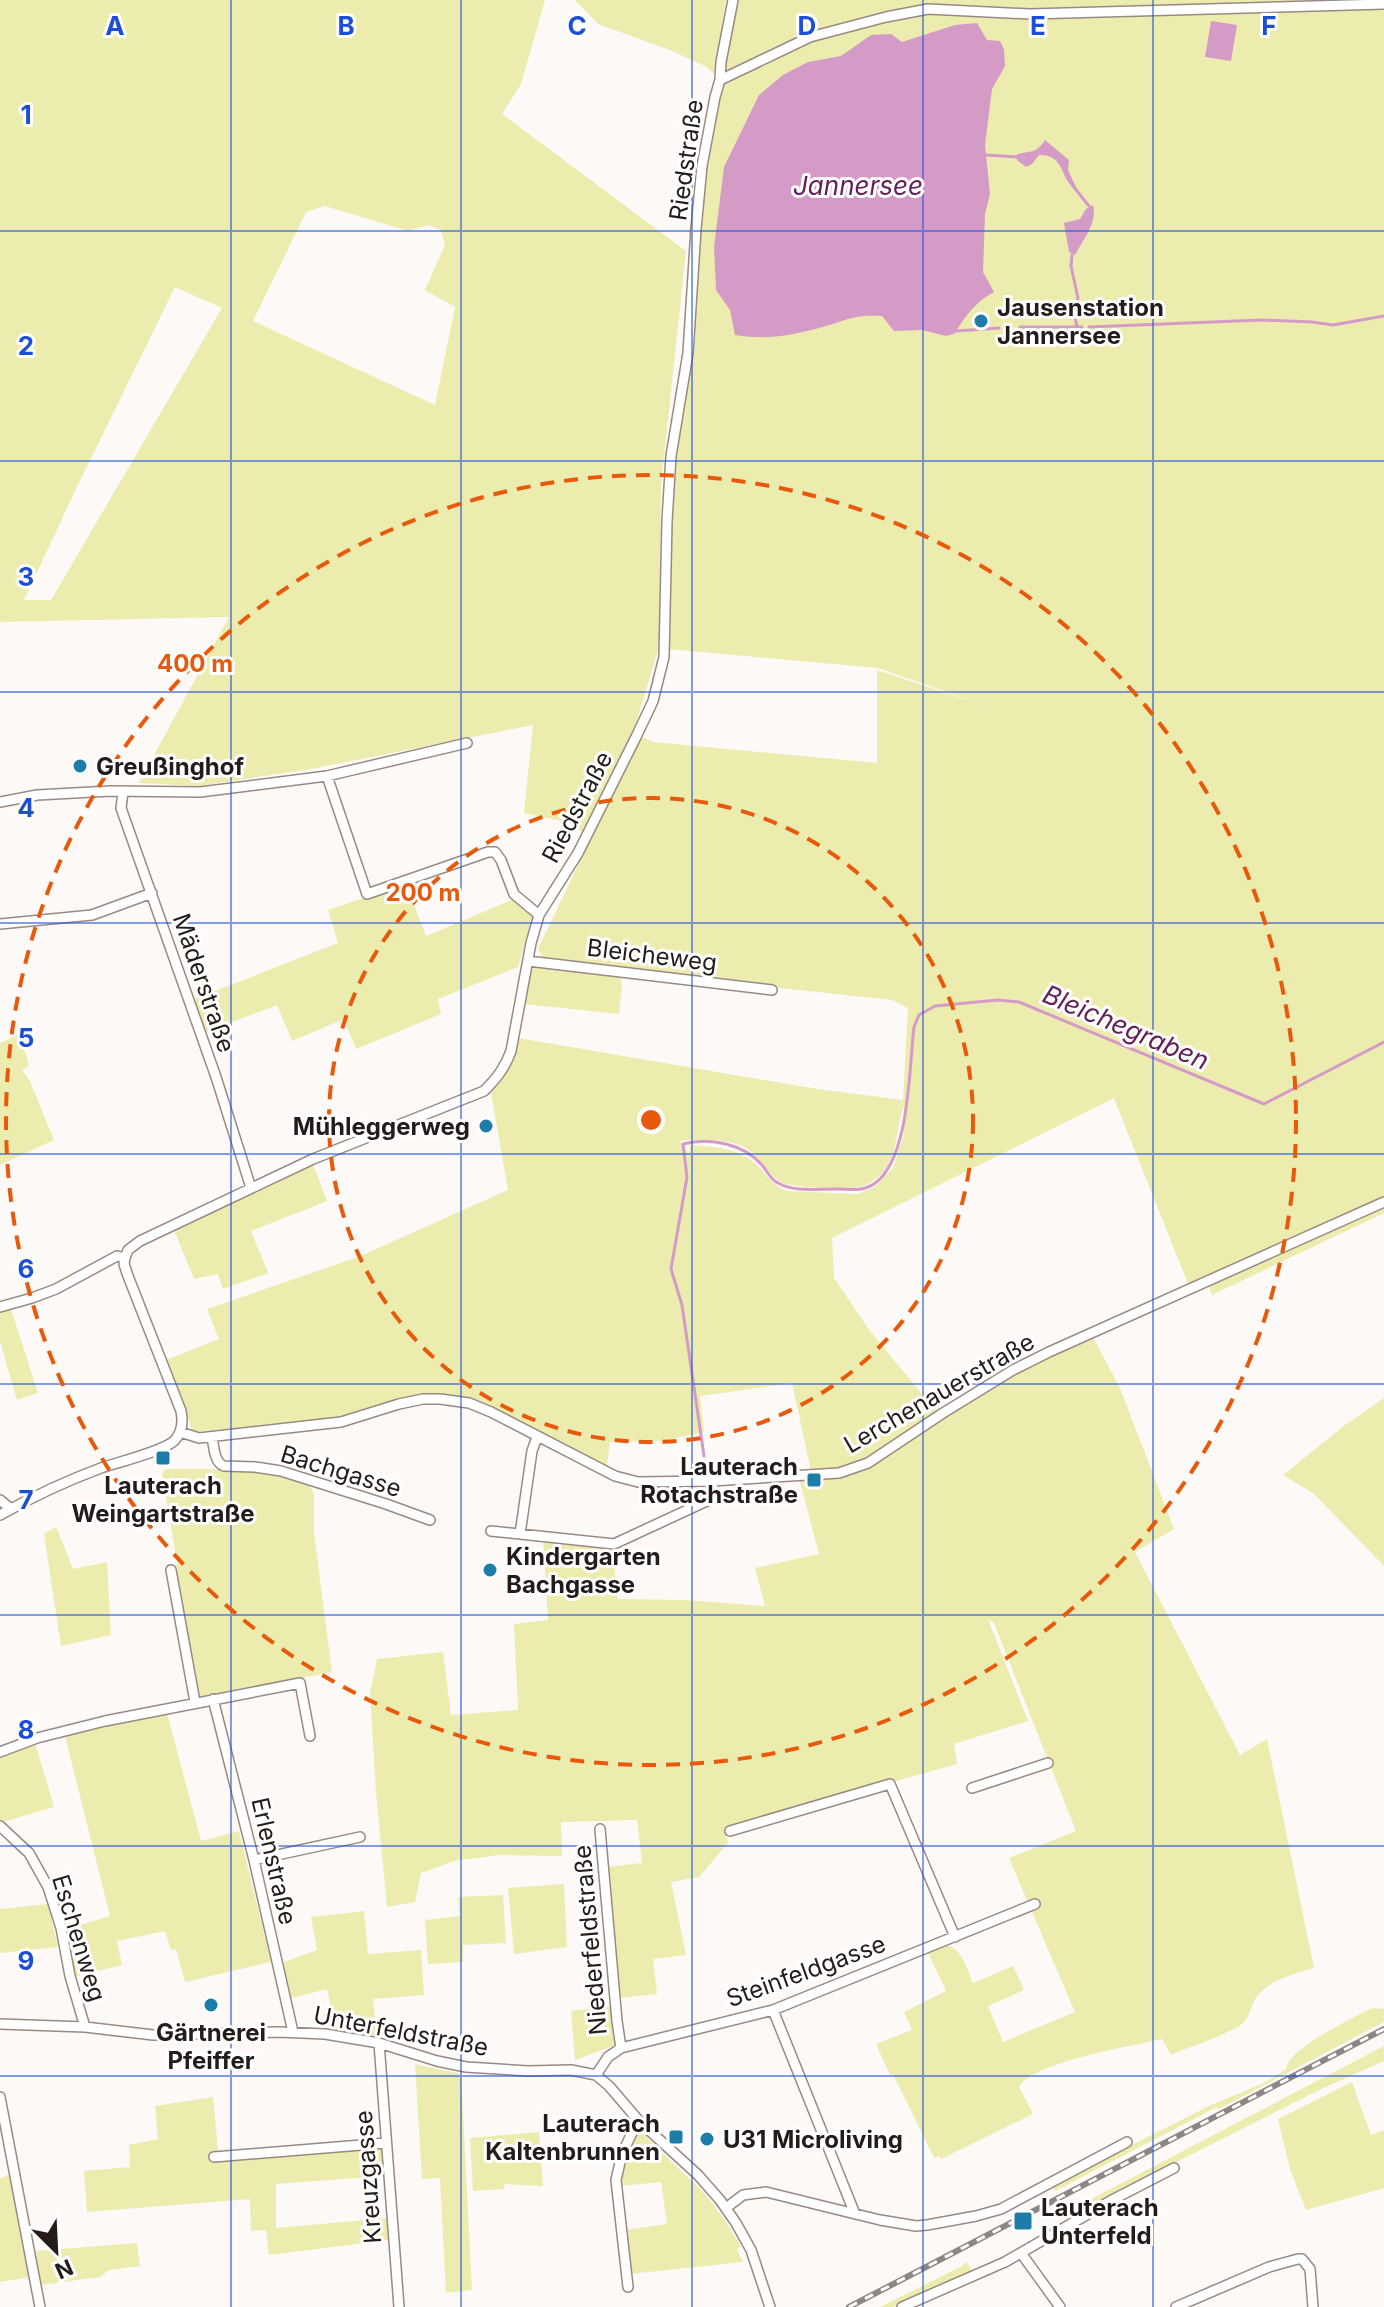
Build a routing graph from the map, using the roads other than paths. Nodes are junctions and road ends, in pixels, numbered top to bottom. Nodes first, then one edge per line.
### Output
1 (733, 0) edge
2 (1384, 4) edge
3 (720, 80) junction
4 (467, 743) dead end
5 (327, 776) junction
6 (123, 792) junction
7 (0, 802) edge
8 (152, 893) junction
9 (539, 915) junction
10 (0, 924) edge
11 (528, 961) junction
12 (772, 990) dead end
13 (251, 1188) junction
14 (1384, 1202) edge
15 (125, 1258) junction
16 (0, 1307) edge
17 (180, 1432) junction
18 (212, 1437) junction
19 (537, 1437) junction
20 (712, 1481) junction
21 (0, 1500) edge
22 (11, 1509) junction
23 (0, 1515) edge
24 (430, 1520) dead end
25 (491, 1531) dead end
26 (520, 1534) junction
27 (171, 1570) dead end
28 (213, 1699) junction
29 (195, 1702) junction
30 (310, 1736) dead end
31 (0, 1752) edge
32 (1048, 1763) dead end
33 (972, 1788) dead end
34 (0, 1826) edge
35 (600, 1829) dead end
36 (730, 1831) dead end
37 (360, 1837) dead end
38 (254, 1860) junction
39 (1035, 1904) dead end
40 (955, 1937) junction
41 (773, 2010) junction
42 (0, 2024) edge
43 (85, 2027) junction
44 (293, 2032) junction
45 (379, 2043) junction
46 (621, 2048) junction
47 (596, 2075) junction
48 (0, 2097) edge
49 (639, 2121) junction
50 (1127, 2142) dead end
51 (386, 2143) junction
52 (214, 2157) dead end
53 (1174, 2168) dead end
54 (726, 2208) junction
55 (855, 2214) junction
56 (1021, 2253) junction
57 (628, 2287) dead end
58 (40, 2307) edge
59 (399, 2307) edge
60 (770, 2307) edge
61 (902, 2307) edge
62 (1060, 2307) edge
63 (1176, 2307) edge
64 (1313, 2307) edge

1 - 3 street, Riedstraße
2 - 3 street
3 - 9 street, Riedstraße
4 - 5 street
5 - 6 street
5 - 9 street
6 - 7 street
6 - 8 street, Mäderstraße
8 - 10 street
8 - 13 street, Mäderstraße
9 - 11 street, Riedstraße
11 - 12 street, Bleicheweg
11 - 13 street, Riedstraße
13 - 15 street, Riedstraße
14 - 20 street, Lerchenauerstraße
15 - 16 street, Riedstraße
15 - 17 street
17 - 18 street, Lerchenauerstraße
17 - 22 street
18 - 19 street, Lerchenauerstraße
18 - 24 street, Bachgasse
19 - 20 street, Lerchenauerstraße
19 - 26 street
20 - 26 street
21 - 22 street
22 - 23 street
25 - 26 street
27 - 29 street
28 - 29 street
28 - 30 street
28 - 38 street, Erlenstraße
29 - 31 street
32 - 33 street
34 - 43 street, Eschenweg
35 - 46 street, Niederfeldstraße
36 - 40 street
37 - 38 street
38 - 44 street, Erlenstraße
39 - 40 street, Steinfeldgasse
40 - 41 street, Steinfeldgasse
41 - 46 street, Steinfeldgasse
41 - 55 street
42 - 43 street, Unterfeldstraße
43 - 44 street, Unterfeldstraße
44 - 45 street, Unterfeldstraße
45 - 47 street, Unterfeldstraße
45 - 51 street, Kreuzgasse
46 - 47 street
47 - 49 street
48 - 58 street
49 - 54 street
49 - 57 street
50 - 55 street
51 - 52 street
51 - 59 street, Kreuzgasse
53 - 56 street
54 - 55 street
54 - 60 street
56 - 61 street
56 - 62 street
63 - 64 street

